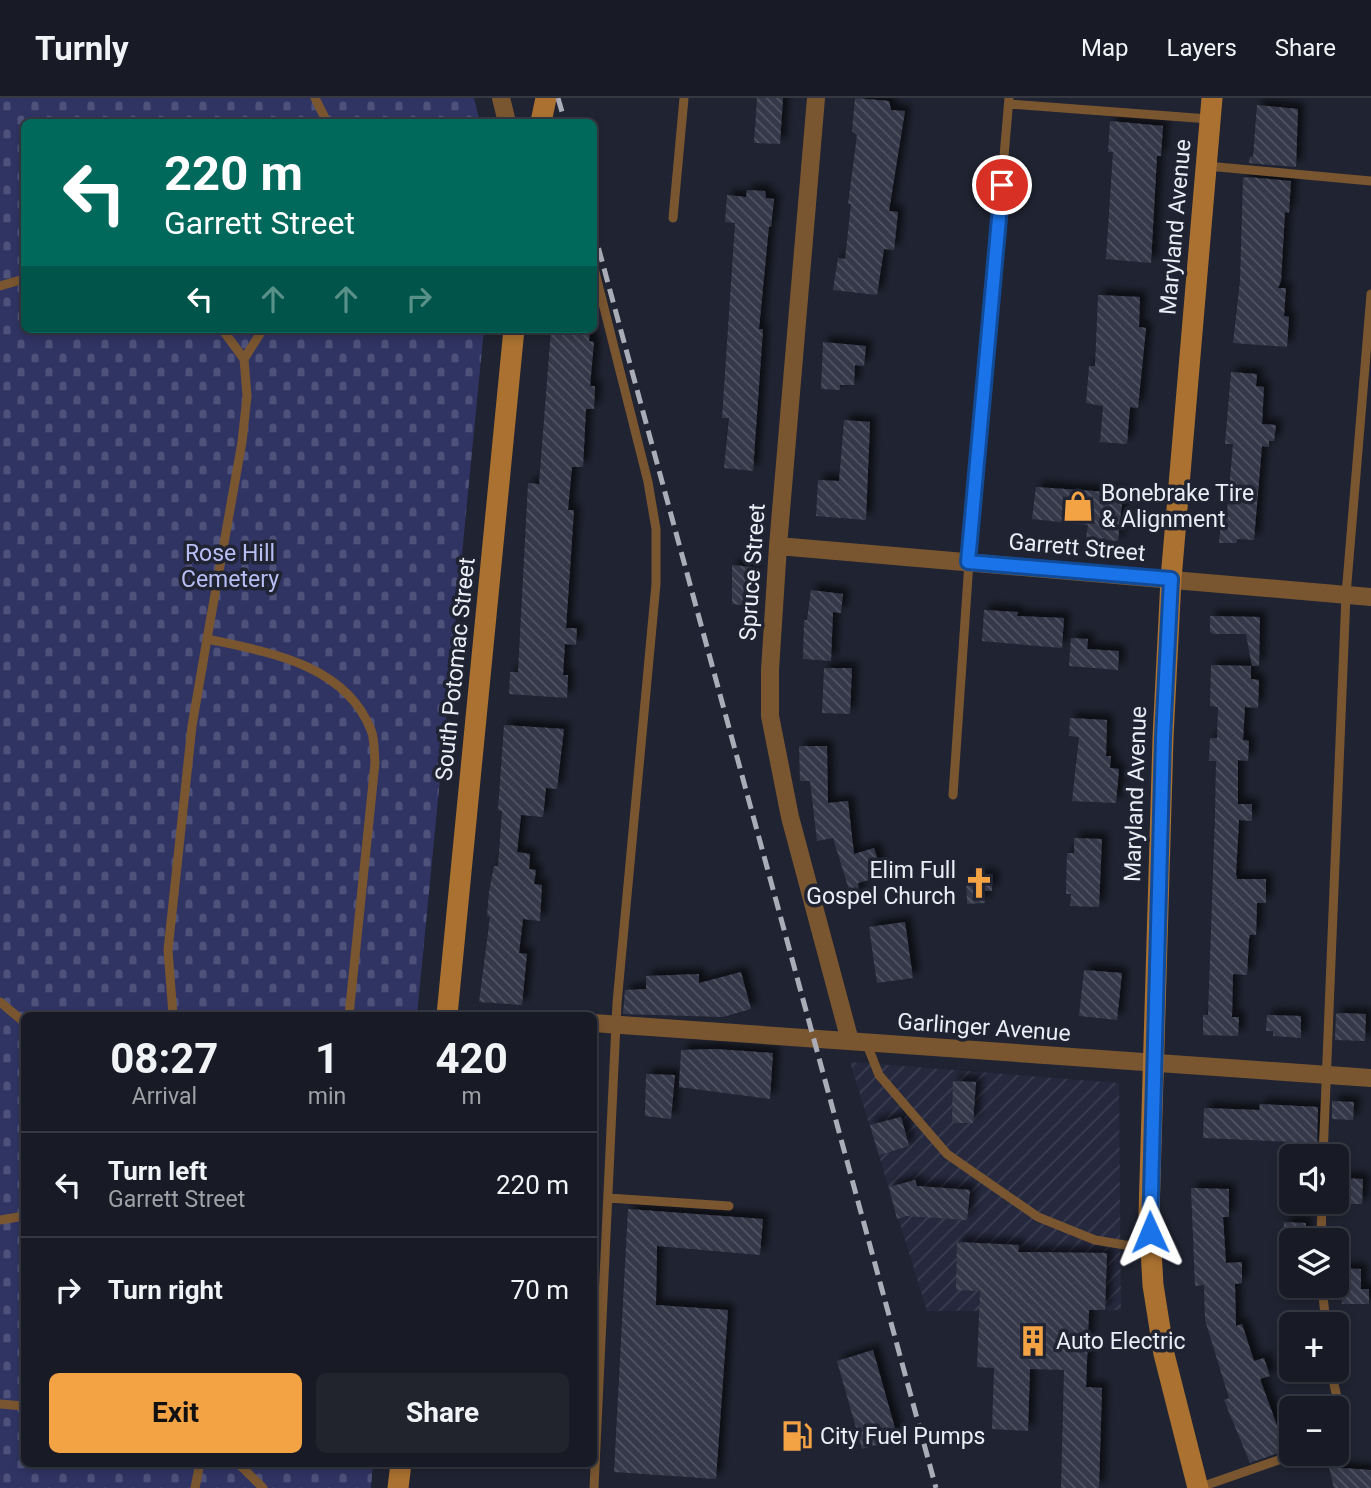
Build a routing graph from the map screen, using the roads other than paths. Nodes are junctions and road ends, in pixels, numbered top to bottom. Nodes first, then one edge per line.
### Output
1 (315, 98) edge
2 (501, 98) edge
3 (546, 98) edge
4 (684, 98) edge
5 (816, 98) edge
6 (1212, 98) edge
7 (1009, 101) edge
8 (326, 119) edge
9 (506, 119) edge
10 (542, 119) edge
11 (1211, 120) junction
12 (1206, 166) junction
13 (1371, 181) edge
14 (673, 218) dead end
15 (21, 280) edge
16 (597, 280) edge
17 (0, 286) edge
18 (1371, 294) edge
19 (225, 333) edge
20 (260, 333) edge
21 (514, 333) edge
22 (244, 359) junction
23 (778, 546) junction
24 (968, 562) junction
25 (1171, 579) junction
26 (1346, 595) junction
27 (1371, 597) edge
28 (207, 639) junction
29 (953, 795) dead end
30 (0, 1002) edge
31 (173, 1012) edge
32 (349, 1012) edge
33 (447, 1012) edge
34 (21, 1020) edge
35 (597, 1023) edge
36 (616, 1025) junction
37 (858, 1042) junction
38 (1153, 1064) junction
39 (1326, 1076) junction
40 (1371, 1078) edge
41 (1323, 1144) edge
42 (608, 1198) junction
43 (729, 1206) dead end
44 (21, 1216) edge
45 (0, 1220) edge
46 (1151, 1250) junction
47 (0, 1404) edge
48 (21, 1406) edge
49 (597, 1426) edge
50 (1279, 1460) edge
51 (199, 1467) edge
52 (242, 1467) edge
53 (401, 1467) edge
54 (595, 1467) edge
55 (195, 1488) edge
56 (263, 1488) edge
57 (398, 1488) edge
58 (594, 1488) edge
59 (1198, 1488) edge

1 - 8 lane
2 - 9 street
3 - 10 street
4 - 14 lane
5 - 23 street, Spruce Street
6 - 11 street, Maryland Avenue
7 - 11 lane
7 - 24 lane
11 - 12 street, Maryland Avenue
12 - 13 lane
12 - 25 street, Maryland Avenue
15 - 17 lane
16 - 36 lane
18 - 26 lane
19 - 22 lane
20 - 22 lane
21 - 33 street, South Potomac Street
22 - 28 lane
23 - 24 street, Garrett Street
23 - 37 street, Spruce Street
24 - 25 street, Garrett Street
24 - 29 lane
25 - 26 street, Garrett Street
25 - 38 street, Maryland Avenue
26 - 27 street, Garrett Street
26 - 39 lane
28 - 31 lane
28 - 32 lane
30 - 34 lane
35 - 36 street, Garlinger Avenue
36 - 37 street, Garlinger Avenue
36 - 42 lane
37 - 38 street, Garlinger Avenue
37 - 46 lane
38 - 39 street, Garlinger Avenue
38 - 46 street, Maryland Avenue
39 - 40 street, Garlinger Avenue
39 - 41 lane
42 - 43 lane
42 - 49 lane
44 - 45 lane
46 - 59 street, Maryland Avenue
47 - 48 lane
50 - 59 lane
51 - 55 lane
52 - 56 lane
53 - 57 street
54 - 58 lane

